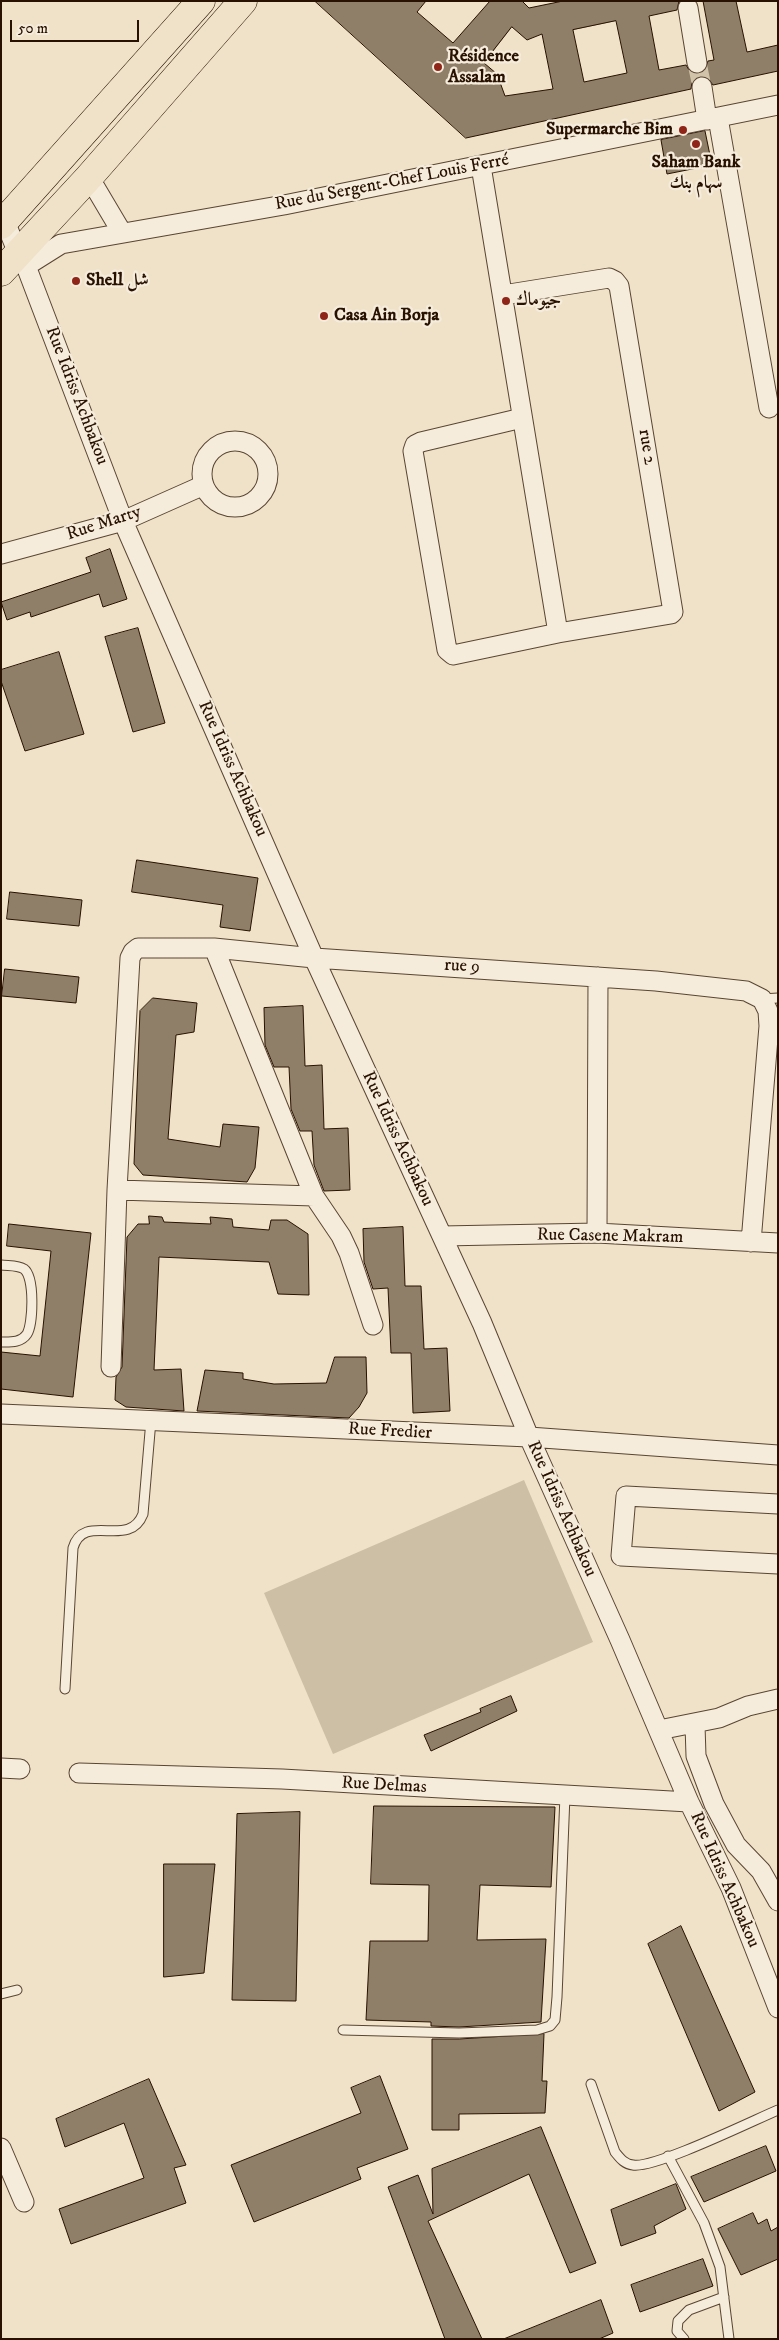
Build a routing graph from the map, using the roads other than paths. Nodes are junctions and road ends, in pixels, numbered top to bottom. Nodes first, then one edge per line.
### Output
1 (201, 1) edge
2 (243, 1) edge
3 (688, 8) dead end
4 (697, 63) tunnel mouth
5 (702, 87) tunnel mouth
6 (778, 105) edge
7 (713, 119) junction
8 (481, 166) junction
9 (89, 177) junction
10 (3, 219) edge
11 (122, 232) junction
12 (15, 264) edge
13 (502, 295) junction
14 (770, 408) dead end
15 (522, 418) junction
16 (204, 486) dead end
17 (123, 521) junction
18 (1, 554) edge
19 (558, 633) junction
20 (214, 948) junction
21 (314, 958) junction
22 (598, 977) junction
23 (770, 998) edge
24 (117, 1190) junction
25 (314, 1196) junction
26 (597, 1233) junction
27 (442, 1236) junction
28 (751, 1242) junction
29 (778, 1243) edge
30 (1, 1265) edge
31 (373, 1325) dead end
32 (1, 1342) edge
33 (111, 1366) dead end
34 (1, 1414) edge
35 (151, 1420) junction
36 (529, 1437) junction
37 (778, 1455) edge
38 (778, 1504) edge
39 (778, 1564) edge
40 (65, 1689) dead end
41 (778, 1699) edge
42 (695, 1725) junction
43 (659, 1730) junction
44 (79, 1774) dead end
45 (565, 1795) junction
46 (690, 1802) junction
47 (778, 1901) edge
48 (17, 1990) dead end
49 (1, 1994) edge
50 (778, 2008) edge
51 (343, 2030) dead end
52 (591, 2084) dead end
53 (778, 2110) edge
54 (1, 2148) edge
55 (668, 2156) junction
56 (24, 2202) dead end
57 (724, 2297) junction
58 (684, 2339) edge
59 (729, 2339) edge

1 - 10 main road
2 - 9 main road
3 - 4 street
5 - 7 street
6 - 7 street, Rue du Sergent-Chef Louis Ferré
7 - 8 street, Rue du Sergent-Chef Louis Ferré
7 - 14 street
8 - 11 street, Rue du Sergent-Chef Louis Ferré
8 - 13 street
9 - 11 street
9 - 12 main road
10 - 12 street, Rue Idriss Achbakou
11 - 12 street, Rue du Sergent-Chef Louis Ferré
12 - 17 street, Rue Idriss Achbakou
13 - 15 street
13 - 19 street, rue 2
15 - 19 street
15 - 19 street
16 - 17 street, Rue Marty
17 - 18 street, Rue Marty
17 - 21 street, Rue Idriss Achbakou
20 - 21 street, rue 9
20 - 24 street, rue 9
20 - 25 street
21 - 22 street, rue 9
21 - 27 street, Rue Idriss Achbakou
22 - 23 street, rue 9
22 - 26 street
23 - 28 street, rue 9
24 - 25 street
24 - 33 street
25 - 31 street
26 - 27 street, Rue Casene Makram
26 - 28 street, Rue Casene Makram
27 - 36 street, Rue Idriss Achbakou
28 - 29 street, Rue Casene Makram
30 - 32 lane
34 - 35 street, Rue Fredier
35 - 36 street, Rue Fredier
35 - 40 lane
36 - 37 street, Rue Fredier
36 - 43 street, Rue Idriss Achbakou
38 - 39 street
41 - 42 street
42 - 43 street
42 - 47 street
43 - 46 street, Rue Idriss Achbakou
44 - 45 street, Rue Delmas
45 - 46 street, Rue Delmas
45 - 51 lane
46 - 50 street, Rue Idriss Achbakou
48 - 49 lane
52 - 55 lane
53 - 55 lane
54 - 56 street
55 - 57 lane
57 - 58 lane
57 - 59 lane

